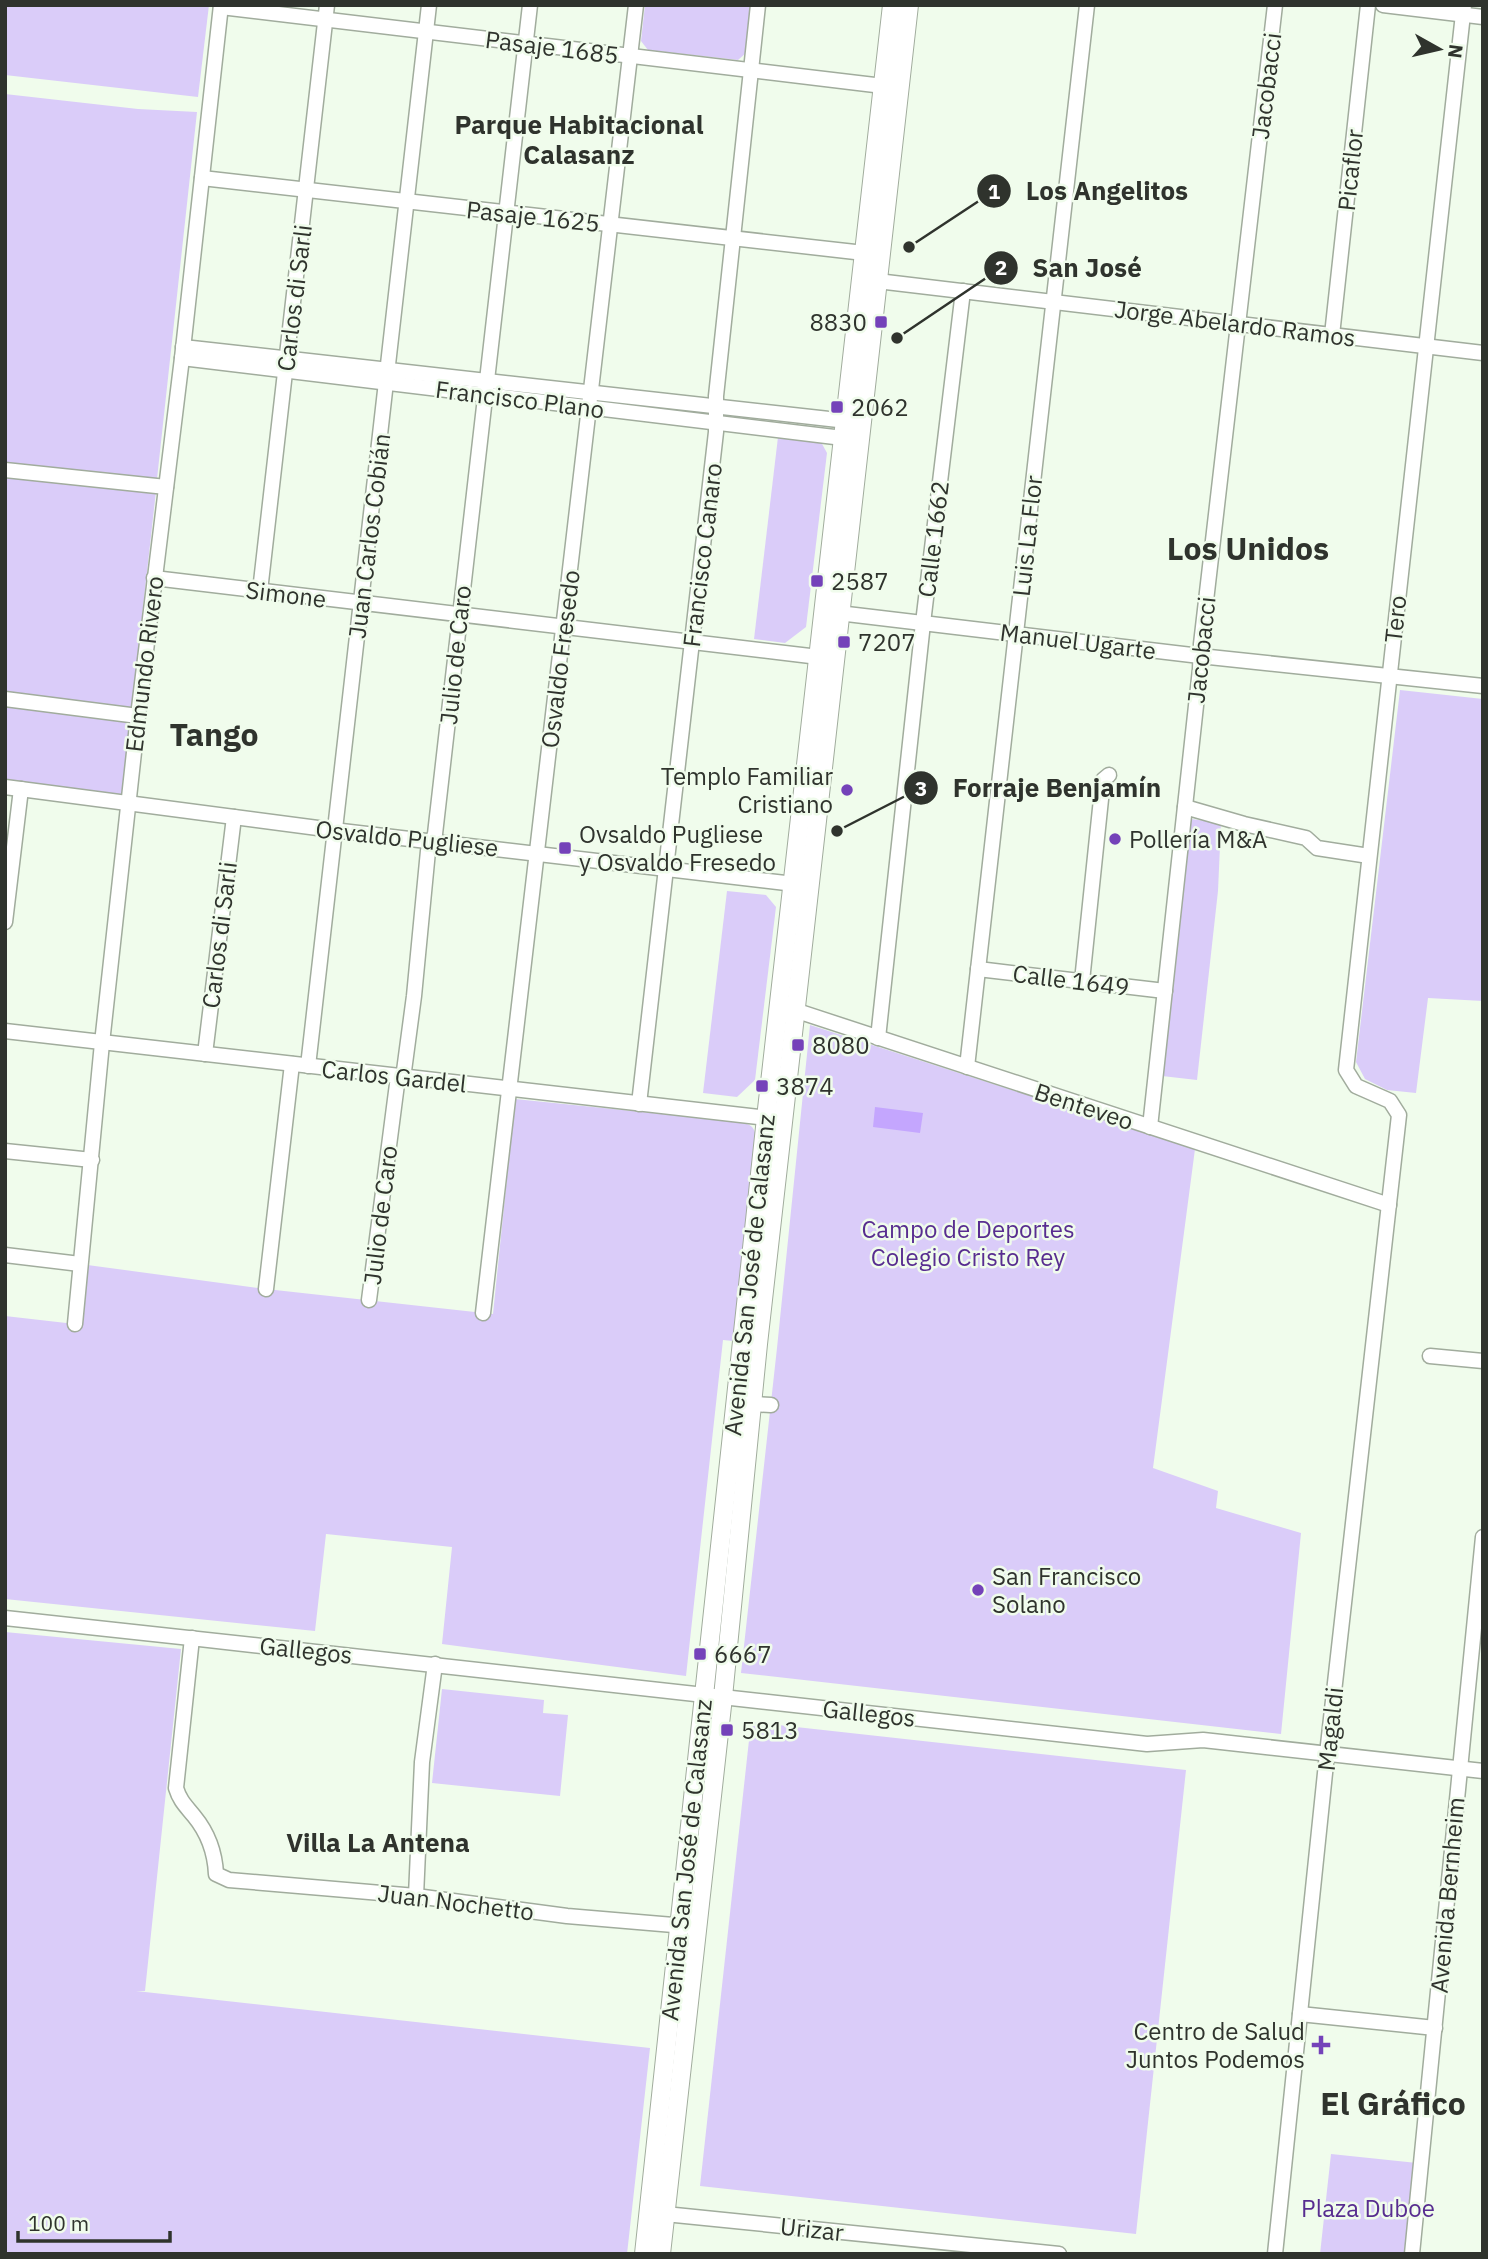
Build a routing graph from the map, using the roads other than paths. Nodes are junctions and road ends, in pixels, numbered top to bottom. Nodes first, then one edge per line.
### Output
1 (429, 5) edge
2 (530, 5) edge
3 (636, 5) edge
4 (758, 5) edge
5 (892, 5) edge
6 (909, 5) edge
7 (1087, 5) edge
8 (1275, 5) edge
9 (1368, 5) edge
10 (1383, 5) edge
11 (221, 6) edge
12 (1463, 10) edge
13 (326, 12) edge
14 (1483, 17) edge
15 (426, 32) junction
16 (526, 43) junction
17 (630, 56) junction
18 (751, 70) junction
19 (883, 86) junction
20 (202, 178) junction
21 (306, 190) junction
22 (407, 201) junction
23 (506, 213) junction
24 (611, 224) junction
25 (733, 238) junction
26 (864, 253) junction
27 (869, 280) junction
28 (963, 291) junction
29 (1054, 302) junction
30 (1238, 324) junction
31 (1332, 335) junction
32 (1425, 346) junction
33 (182, 353) junction
34 (1483, 353) edge
35 (286, 365) junction
36 (388, 376) junction
37 (485, 388) junction
38 (591, 400) junction
39 (716, 407) junction
40 (716, 422) junction
41 (852, 430) junction
42 (5, 470) edge
43 (166, 487) junction
44 (154, 578) junction
45 (260, 591) junction
46 (362, 603) junction
47 (832, 612) junction
48 (460, 614) junction
49 (923, 623) junction
50 (564, 627) junction
51 (1016, 633) junction
52 (692, 642) junction
53 (1200, 656) junction
54 (826, 658) junction
55 (1388, 675) junction
56 (1483, 686) edge
57 (5, 699) edge
58 (138, 716) junction
59 (1109, 775) dead end
60 (5, 788) edge
61 (21, 789) junction
62 (129, 803) junction
63 (1185, 807) junction
64 (233, 817) junction
65 (333, 830) junction
66 (432, 841) junction
67 (537, 852) junction
68 (1369, 856) junction
69 (666, 868) junction
70 (801, 884) junction
71 (5, 922) edge
72 (978, 969) junction
73 (1082, 981) junction
74 (1165, 991) junction
75 (787, 1008) junction
76 (5, 1031) edge
77 (877, 1038) junction
78 (102, 1042) junction
79 (205, 1054) junction
80 (292, 1064) junction
81 (308, 1066) junction
82 (967, 1067) junction
83 (401, 1077) junction
84 (510, 1089) junction
85 (639, 1104) junction
86 (774, 1119) junction
87 (1150, 1127) junction
88 (5, 1151) edge
89 (92, 1160) junction
90 (1389, 1206) junction
91 (5, 1255) edge
92 (80, 1264) junction
93 (266, 1289) dead end
94 (369, 1300) dead end
95 (483, 1313) dead end
96 (75, 1324) dead end
97 (1430, 1356) dead end
98 (1483, 1362) edge
99 (752, 1404) junction
100 (771, 1405) dead end
101 (1483, 1537) edge
102 (5, 1619) edge
103 (192, 1638) junction
104 (435, 1664) junction
105 (704, 1695) junction
106 (723, 1697) junction
107 (1327, 1754) junction
108 (1460, 1769) junction
109 (1483, 1771) edge
110 (416, 1896) junction
111 (688, 1927) junction
112 (1300, 2014) junction
113 (1435, 2028) junction
114 (657, 2213) junction
115 (644, 2254) edge
116 (661, 2254) edge
117 (1059, 2254) edge
118 (1275, 2254) edge
119 (1412, 2254) edge

1 - 15 street, Juan Carlos Cobián
2 - 16 street, Julio de Caro
3 - 17 street, Osvaldo Fresedo
4 - 18 street, Francisco Canaro
5 - 19 main road, Avenida San José de Calasanz
6 - 27 main road, Avenida San José de Calasanz
7 - 29 street, Luis La Flor
8 - 30 street, Jacobacci
9 - 31 street, Picaflor
10 - 12 street
11 - 13 street, Pasaje 1685
11 - 20 street, Edmundo Rivero
12 - 14 street
12 - 32 street, Tero
13 - 15 street, Pasaje 1685
13 - 21 street, Carlos di Sarli
15 - 16 street, Pasaje 1685
15 - 22 street, Juan Carlos Cobián
16 - 17 street, Pasaje 1685
16 - 23 street, Julio de Caro
17 - 18 street, Pasaje 1685
17 - 24 street, Osvaldo Fresedo
18 - 19 street, Pasaje 1685
18 - 25 street, Francisco Canaro
19 - 26 main road, Avenida San José de Calasanz
20 - 21 street, Pasaje 1625
20 - 33 street, Edmundo Rivero
21 - 22 street, Pasaje 1625
21 - 35 street, Carlos di Sarli
22 - 23 street, Pasaje 1625
22 - 36 street, Juan Carlos Cobián
23 - 24 street, Pasaje 1625
23 - 37 street, Julio de Caro
24 - 25 street, Pasaje 1625
24 - 38 street, Osvaldo Fresedo
25 - 26 street, Pasaje 1625
25 - 39 street, Francisco Canaro
26 - 27 main road, Avenida San José de Calasanz
27 - 28 street, Jorge Abelardo Ramos
27 - 41 main road, Avenida San José de Calasanz
28 - 29 street, Jorge Abelardo Ramos
28 - 49 street, Calle 1662
29 - 30 street, Jorge Abelardo Ramos
29 - 51 street, Luis La Flor
30 - 31 street, Jorge Abelardo Ramos
30 - 53 street, Jacobacci
31 - 32 street, Jorge Abelardo Ramos
32 - 34 street, Jorge Abelardo Ramos
32 - 55 street, Tero
33 - 35 street, Francisco Plano
33 - 43 street, Edmundo Rivero
35 - 36 street, Francisco Plano
35 - 45 street, Carlos di Sarli
36 - 37 street, Francisco Plano
36 - 46 street, Juan Carlos Cobián
37 - 38 street, Francisco Plano
37 - 48 street, Julio de Caro
38 - 39 street, Francisco Plano
38 - 40 street, Francisco Plano
38 - 50 street, Osvaldo Fresedo
39 - 40 street, Francisco Canaro
39 - 41 street, Francisco Plano
40 - 41 street, Francisco Plano
40 - 52 street, Francisco Canaro
41 - 47 main road, Avenida San José de Calasanz
42 - 43 street
43 - 44 street, Edmundo Rivero
44 - 45 street, Simone
44 - 58 street, Edmundo Rivero
45 - 46 street, Simone
46 - 48 street, Simone
46 - 65 street, Juan Carlos Cobián
47 - 49 street, Manuel Ugarte
47 - 54 main road, Avenida San José de Calasanz
48 - 50 street, Simone
48 - 66 street, Julio de Caro
49 - 51 street, Manuel Ugarte
49 - 77 street, Calle 1662
50 - 52 street, Simone
50 - 67 street, Osvaldo Fresedo
51 - 53 street, Manuel Ugarte
51 - 72 street, Luis La Flor
52 - 54 street, Simone
52 - 69 street, Francisco Canaro
53 - 55 street, Manuel Ugarte
53 - 63 street, Jacobacci
54 - 70 main road, Avenida San José de Calasanz
55 - 56 street, Manuel Ugarte
55 - 68 street, Tero
57 - 58 street
58 - 62 street, Edmundo Rivero
59 - 73 street
60 - 61 street, Osvaldo Pugliese
61 - 62 street, Osvaldo Pugliese
61 - 71 street
62 - 64 street, Osvaldo Pugliese
62 - 78 street, Edmundo Rivero
63 - 68 street
63 - 74 street, Jacobacci
64 - 65 street, Osvaldo Pugliese
64 - 79 street, Carlos di Sarli
65 - 66 street, Osvaldo Pugliese
65 - 81 street, Juan Carlos Cobián
66 - 67 street, Osvaldo Pugliese
66 - 83 street, Julio de Caro
67 - 69 street, Osvaldo Pugliese
67 - 84 street, Osvaldo Fresedo
68 - 90 street, Tero
69 - 70 street, Osvaldo Pugliese
69 - 85 street, Francisco Canaro
70 - 75 main road, Avenida San José de Calasanz
72 - 73 street, Calle 1649
72 - 82 street, Luis La Flor
73 - 74 street, Calle 1649
74 - 87 street, Jacobacci
75 - 77 street, Benteveo
75 - 86 main road, Avenida San José de Calasanz
76 - 78 street, Carlos Gardel
77 - 82 street, Benteveo
78 - 79 street, Carlos Gardel
78 - 89 street, Edmundo Rivero
79 - 80 street, Carlos Gardel
80 - 81 street, Carlos Gardel
80 - 93 street
81 - 83 street, Carlos Gardel
82 - 87 street, Benteveo
83 - 84 street, Carlos Gardel
83 - 94 street, Julio de Caro
84 - 85 street, Carlos Gardel
84 - 95 street, Osvaldo Fresedo
85 - 86 street, Carlos Gardel
86 - 99 main road, Avenida San José de Calasanz
86 - 105 main road, Avenida San José de Calasanz
87 - 90 street, Benteveo
88 - 89 street
89 - 92 street, Edmundo Rivero
90 - 107 street, Magaldi
91 - 92 street
92 - 96 street, Edmundo Rivero
97 - 98 street
99 - 100 street
99 - 106 main road, Avenida San José de Calasanz
101 - 108 street, Avenida Bernheim
102 - 103 street, Gallegos
103 - 104 street, Gallegos
103 - 110 street, Juan Nochetto
104 - 105 street, Gallegos
104 - 110 street
105 - 106 street, Gallegos
105 - 111 main road, Avenida San José de Calasanz
106 - 107 street, Gallegos
106 - 111 main road, Avenida San José de Calasanz
107 - 108 street, Gallegos
107 - 112 street, Magaldi
108 - 109 street, Gallegos
108 - 113 street, Avenida Bernheim
110 - 111 street, Juan Nochetto
111 - 114 main road, Avenida San José de Calasanz
112 - 113 street
112 - 118 street, Magaldi
113 - 119 street, Avenida Bernheim
114 - 115 main road, Avenida San José de Calasanz
114 - 116 main road, Avenida San José de Calasanz
114 - 117 street, Urizar

